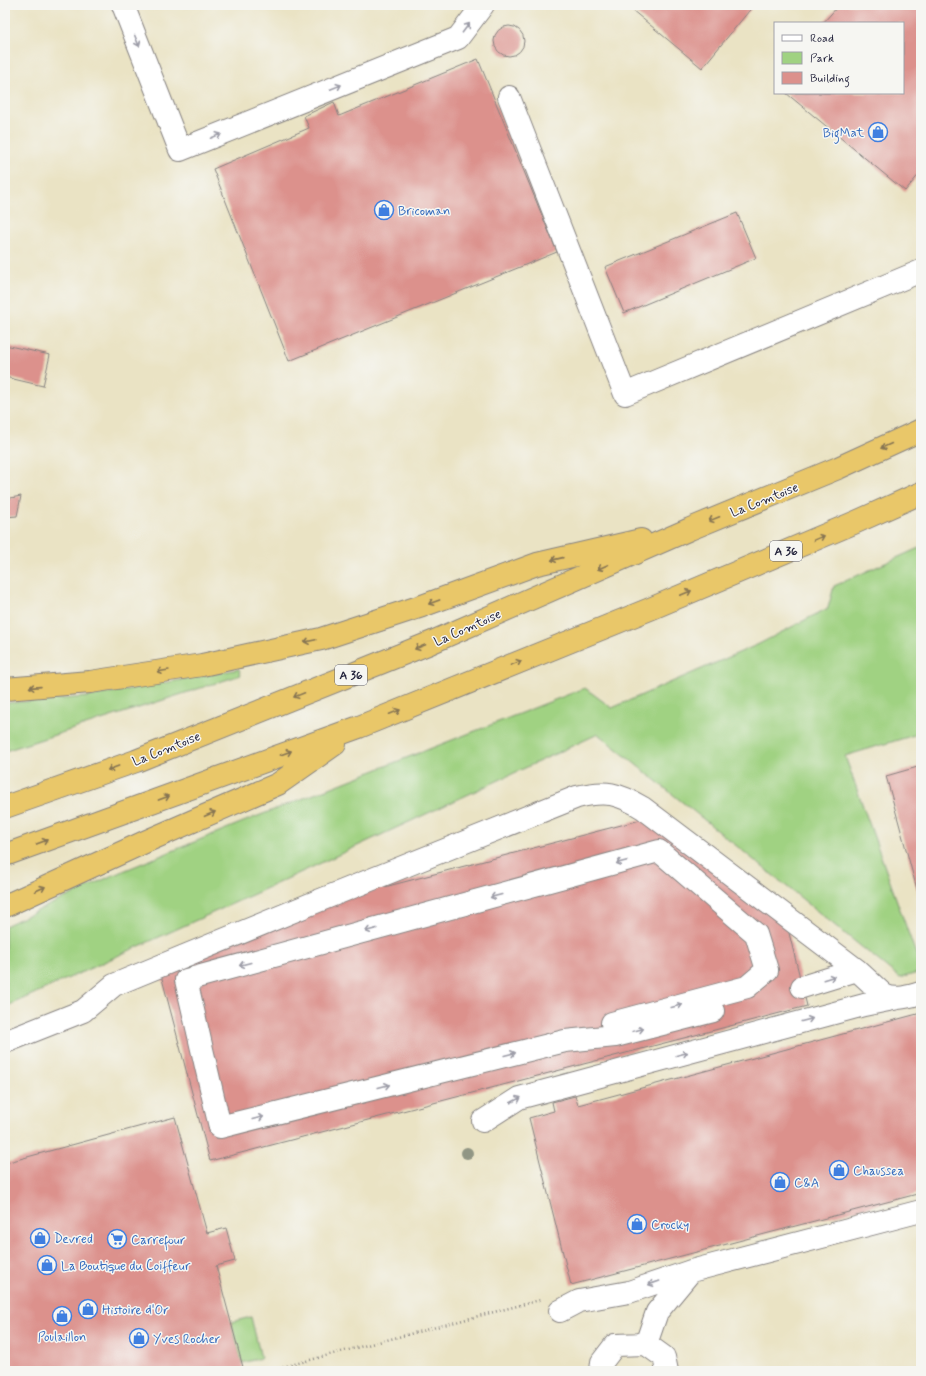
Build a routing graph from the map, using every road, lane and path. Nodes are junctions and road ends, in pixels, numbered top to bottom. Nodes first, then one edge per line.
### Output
1 (122, 5) edge
2 (483, 5) edge
3 (509, 97) dead end
4 (921, 271) edge
5 (921, 430) edge
6 (921, 493) edge
7 (690, 529) junction
8 (5, 689) edge
9 (359, 727) junction
10 (5, 807) edge
11 (5, 855) edge
12 (5, 906) edge
13 (857, 970) junction
14 (802, 987) dead end
15 (921, 993) edge
16 (898, 998) junction
17 (713, 1011) dead end
18 (612, 1023) dead end
19 (5, 1042) edge
20 (483, 1121) dead end
21 (921, 1211) edge
22 (691, 1271) junction
23 (552, 1305) joint
24 (646, 1344) junction
25 (283, 1368) dead end
26 (601, 1371) edge
27 (667, 1371) edge

1 -> 2 lane
3 - 4 lane
5 -> 7 highway, La Comtoise / A 36
9 -> 6 highway, A 36
7 -> 8 highway
7 -> 10 highway, La Comtoise / A 36
11 -> 9 highway, A 36
12 -> 9 highway
14 -> 13 lane
13 - 16 lane
13 - 19 lane
15 - 16 lane
20 -> 16 lane
18 -> 17 lane
21 - 22 lane
22 -> 23 lane
22 - 24 lane
23 - 25 path
24 - 26 lane
24 - 27 lane

